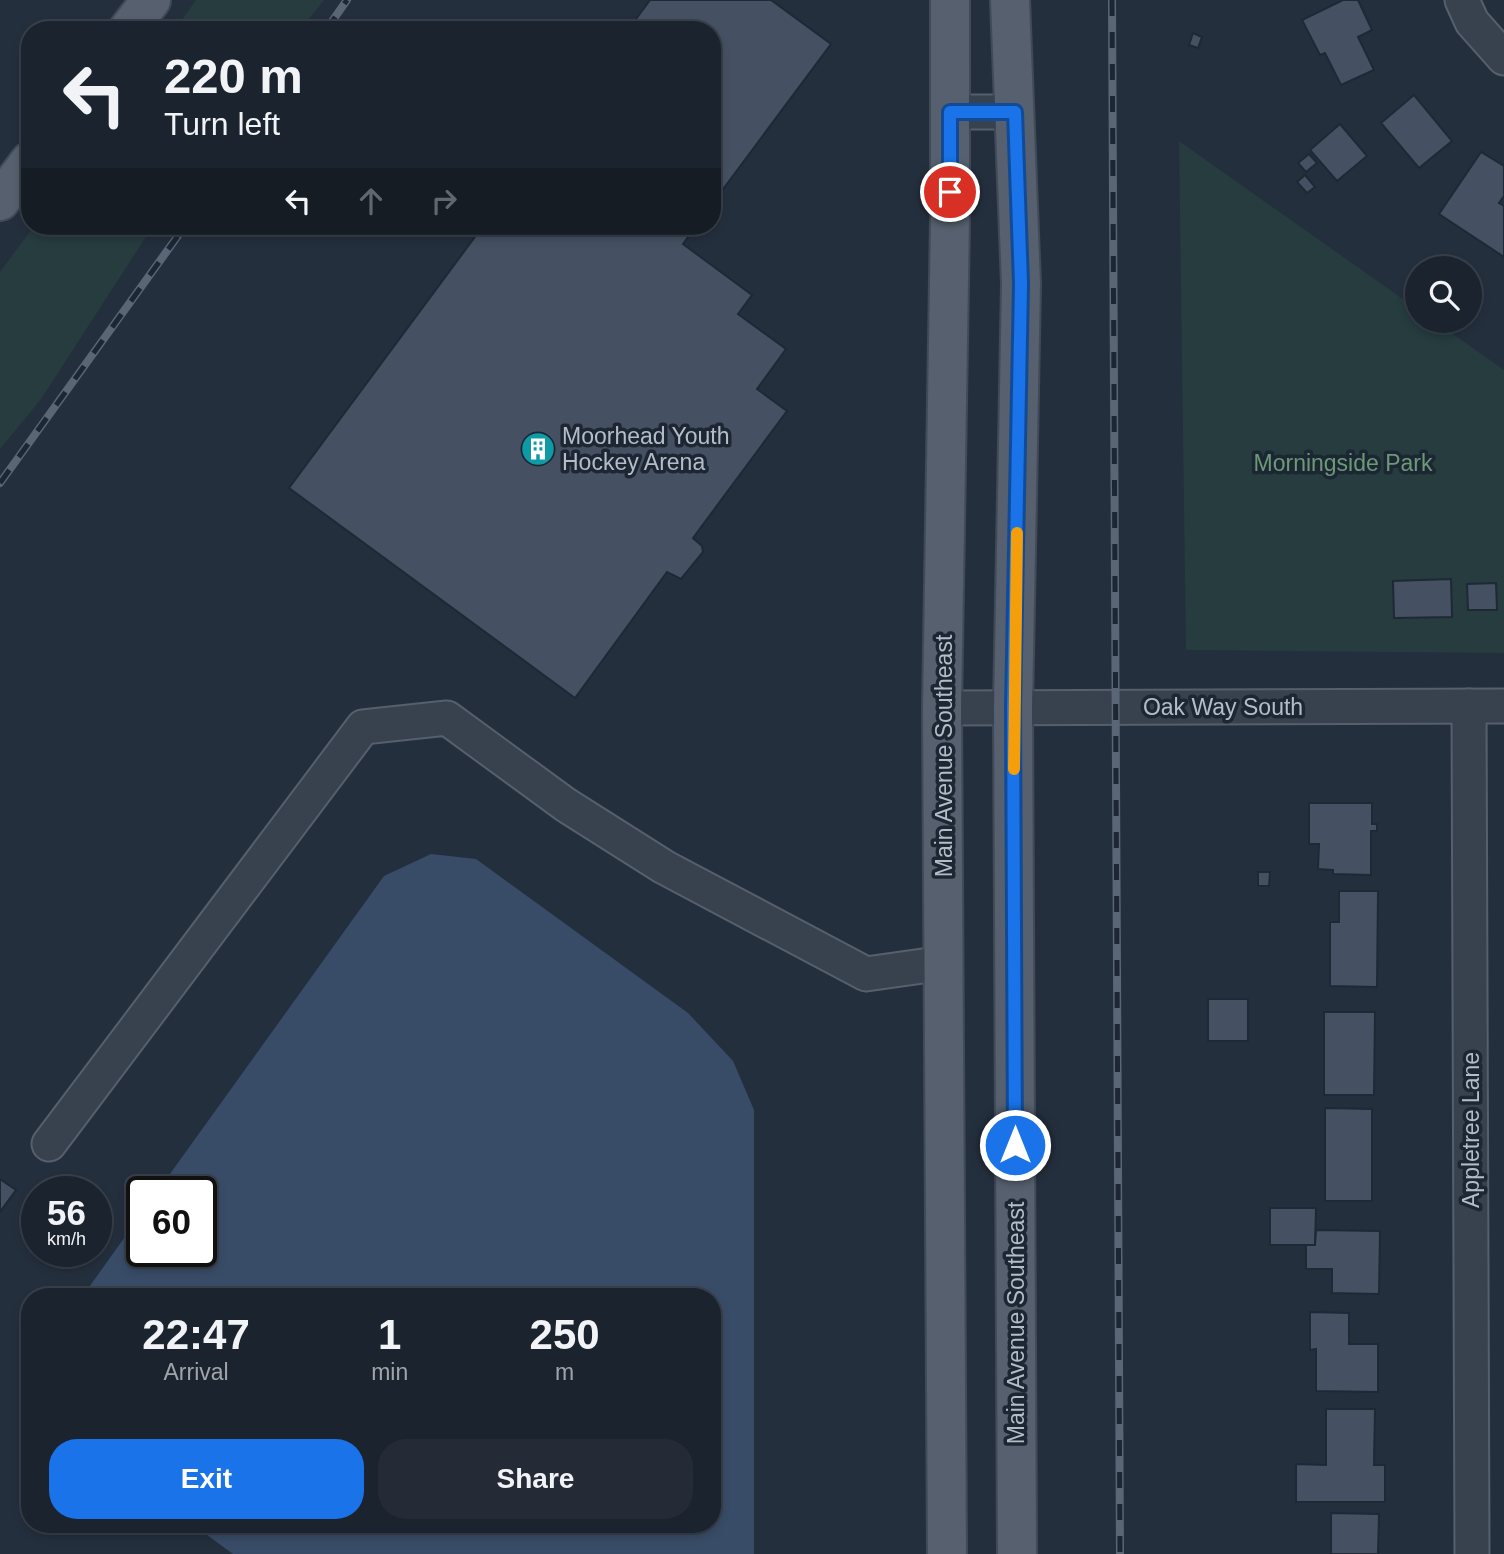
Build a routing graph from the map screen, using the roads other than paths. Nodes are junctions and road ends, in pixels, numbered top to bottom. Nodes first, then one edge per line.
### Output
1 (150, 0) edge
2 (950, 0) edge
3 (1010, 0) edge
4 (1462, 0) edge
5 (135, 21) edge
6 (1504, 58) edge
7 (950, 112) junction
8 (1015, 112) junction
9 (21, 173) edge
10 (0, 201) edge
11 (1469, 706) junction
12 (1504, 706) edge
13 (942, 708) junction
14 (1013, 708) junction
15 (944, 963) junction
16 (49, 1144) dead end
17 (947, 1554) edge
18 (1017, 1554) edge
19 (1472, 1554) edge

1 - 5 main road
2 - 7 main road, Main Avenue Southeast
3 - 8 main road, Main Avenue Southeast
4 - 6 street
7 - 8 street
7 - 13 main road, Main Avenue Southeast
8 - 14 main road, Main Avenue Southeast
9 - 10 main road
11 - 12 street, Oak Way South
11 - 14 street, Oak Way South
11 - 19 street, Appletree Lane
13 - 14 street, Oak Way South
13 - 15 main road, Main Avenue Southeast
14 - 18 main road, Main Avenue Southeast
15 - 16 street
15 - 17 main road, Main Avenue Southeast

